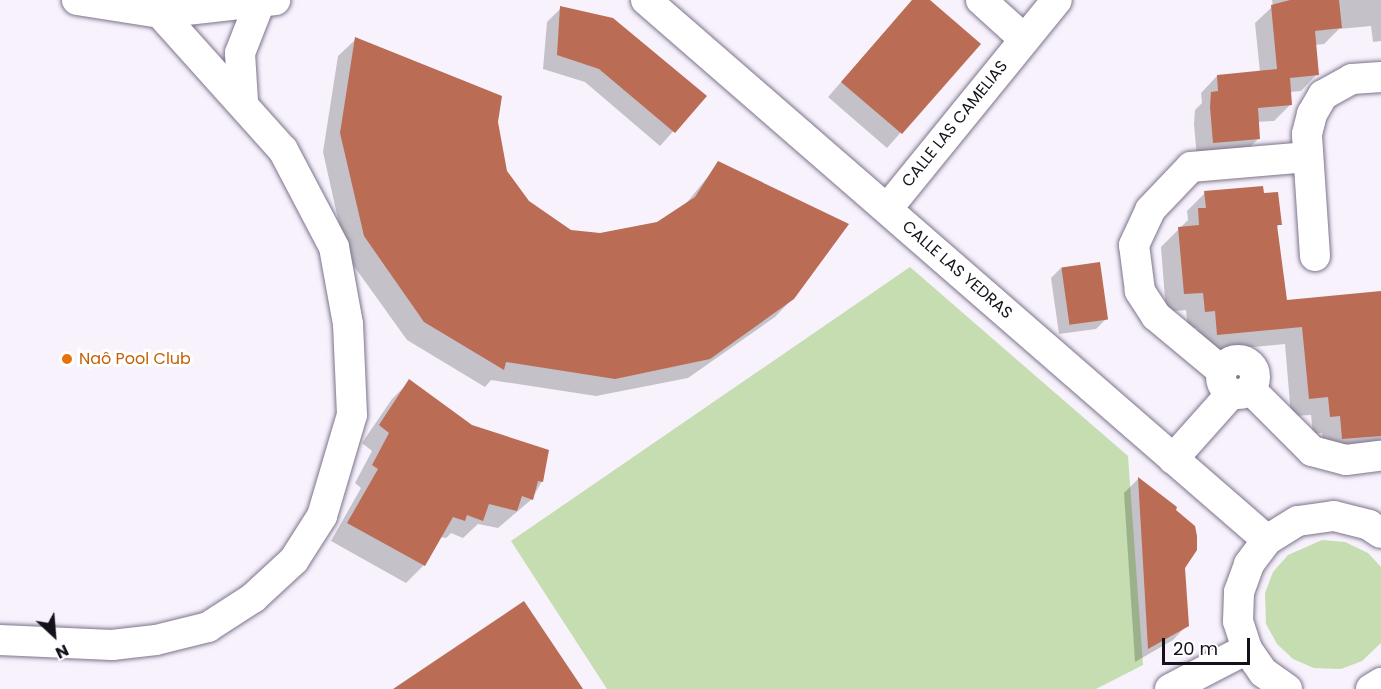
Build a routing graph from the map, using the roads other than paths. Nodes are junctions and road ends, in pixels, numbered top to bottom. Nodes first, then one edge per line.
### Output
1 (77, 0) edge
2 (981, 0) edge
3 (1057, 0) edge
4 (267, 1) edge
5 (645, 4) edge
6 (160, 14) junction
7 (1024, 39) junction
8 (1381, 77) edge
9 (243, 101) junction
10 (1308, 157) junction
11 (886, 209) junction
12 (1316, 256) dead end
13 (1234, 385) junction
14 (1381, 456) edge
15 (1173, 459) junction
16 (1381, 533) edge
17 (1267, 540) junction
18 (0, 640) edge
19 (1247, 649) junction
20 (1381, 683) edge
21 (1170, 689) edge
22 (1287, 689) edge
23 (1371, 689) edge

1 - 6 street
2 - 7 street
3 - 7 street, CALLE LAS CAMELIAS
4 - 6 street
4 - 9 street
5 - 11 street, CALLE LAS YEDRAS
6 - 9 street
7 - 11 street, CALLE LAS CAMELIAS
8 - 10 street
9 - 18 street
10 - 12 street
10 - 13 street
11 - 15 street, CALLE LAS YEDRAS
13 - 14 street
13 - 15 street
15 - 17 street, CALLE LAS YEDRAS
16 - 17 street
17 - 19 street
19 - 21 street
19 - 22 street
20 - 23 street

